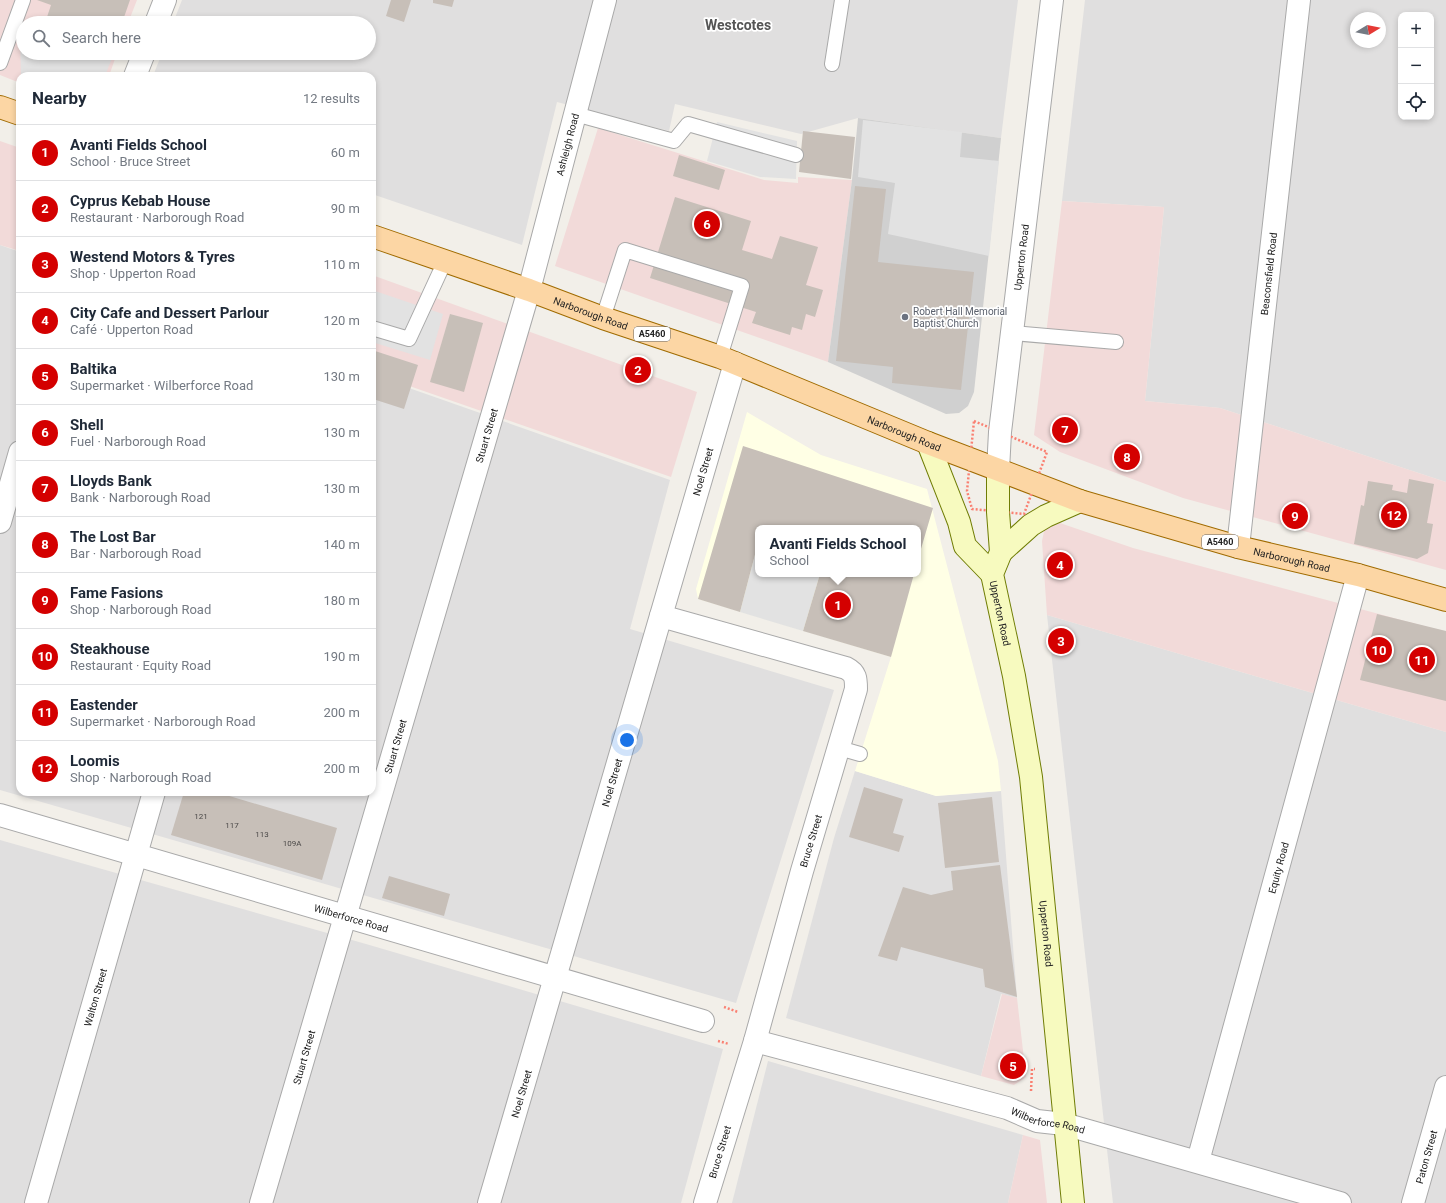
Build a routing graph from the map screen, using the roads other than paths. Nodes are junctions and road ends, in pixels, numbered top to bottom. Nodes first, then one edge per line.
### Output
1 (24, 0) edge
2 (165, 0) edge
3 (605, 0) edge
4 (842, 0) edge
5 (1052, 0) edge
6 (1299, 0) edge
7 (18, 16) edge
8 (159, 16) edge
9 (16, 21) edge
10 (141, 60) edge
11 (0, 63) edge
12 (832, 64) dead end
13 (137, 72) edge
14 (0, 107) edge
15 (16, 113) edge
16 (575, 114) junction
17 (796, 155) dead end
18 (376, 237) edge
19 (445, 261) junction
20 (529, 290) junction
21 (602, 318) junction
22 (376, 329) edge
23 (1012, 333) junction
24 (1116, 342) dead end
25 (728, 360) junction
26 (928, 443) junction
27 (16, 466) edge
28 (998, 470) junction
29 (1080, 501) junction
30 (0, 522) edge
31 (1238, 548) junction
32 (1001, 552) junction
33 (992, 574) junction
34 (1358, 574) junction
35 (1446, 597) edge
36 (661, 616) junction
37 (153, 796) edge
38 (0, 815) edge
39 (134, 856) junction
40 (345, 917) junction
41 (557, 977) junction
42 (703, 1021) dead end
43 (755, 1041) junction
44 (1446, 1087) edge
45 (1064, 1124) junction
46 (1198, 1161) junction
47 (36, 1203) edge
48 (261, 1203) edge
49 (489, 1203) edge
50 (705, 1203) edge
51 (1073, 1203) edge
52 (1340, 1203) edge
53 (1413, 1203) edge

1 - 7 lane
2 - 8 street
3 - 16 street, Ashleigh Road
4 - 12 lane
5 - 23 street, Upperton Road
6 - 31 street, Beaconsfield Road
9 - 11 lane
10 - 13 street
14 - 15 main road
16 - 17 lane
16 - 20 street, Ashleigh Road
18 - 19 main road, Narborough Road / A5460
19 - 20 main road, Narborough Road / A5460
19 - 22 lane
20 - 21 main road, Narborough Road / A5460
20 - 40 street, Stuart Street
21 - 25 main road, Narborough Road / A5460
21 - 25 lane
23 - 24 lane
23 - 28 street, Upperton Road
25 - 26 main road, Narborough Road / A5460
25 - 36 street, Noel Street
26 - 28 main road, Narborough Road / A5460
26 - 33 street
27 - 30 street
28 - 29 main road, Narborough Road / A5460
28 - 32 street, Upperton Road
29 - 31 main road, Narborough Road / A5460
29 - 32 street
31 - 34 main road, Narborough Road / A5460
32 - 33 street, Upperton Road
33 - 45 street, Upperton Road
34 - 35 main road, Narborough Road / A5460
34 - 46 street, Equity Road
36 - 41 street, Noel Street
36 - 43 street, Bruce Street
37 - 39 street, Walton Street
38 - 39 street, Wilberforce Road
39 - 40 street, Wilberforce Road
39 - 47 street, Walton Street
40 - 41 street, Wilberforce Road
40 - 48 street, Stuart Street
41 - 42 street, Wilberforce Road
41 - 49 street, Noel Street
43 - 45 street, Wilberforce Road
43 - 50 street, Bruce Street
44 - 53 street, Paton Street
45 - 46 street, Wilberforce Road
45 - 51 street, Upperton Road
46 - 52 street, Wilberforce Road

